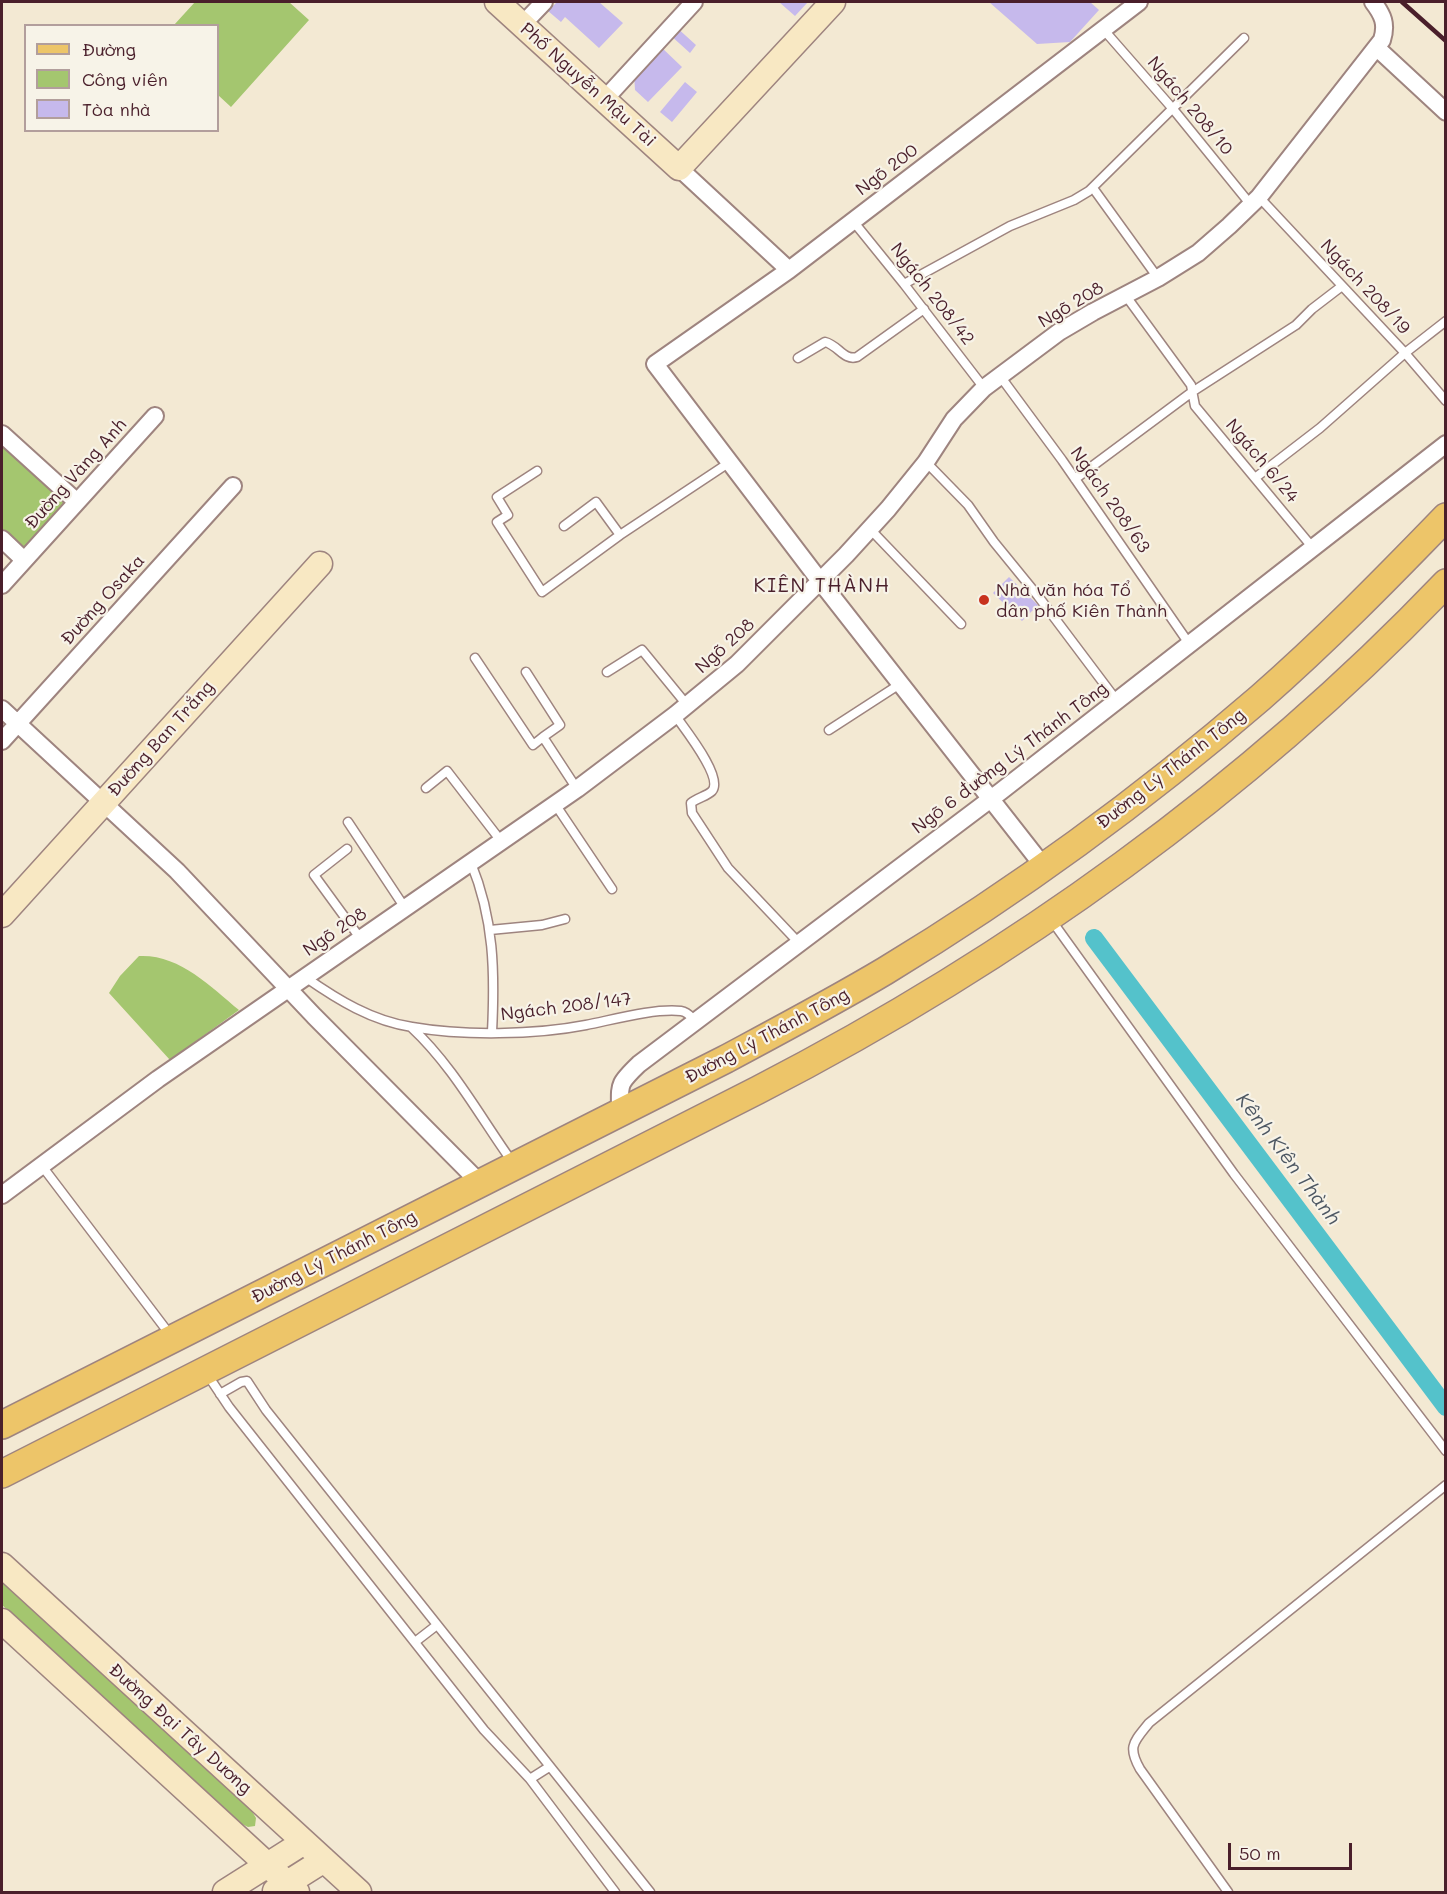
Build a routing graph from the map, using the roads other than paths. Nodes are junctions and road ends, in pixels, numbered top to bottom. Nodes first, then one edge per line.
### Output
1 (496, 2) edge
2 (544, 2) edge
3 (694, 2) edge
4 (833, 2) edge
5 (1139, 2) edge
6 (1373, 2) edge
7 (522, 25) junction
8 (1103, 29) junction
9 (1244, 38) dead end
10 (1377, 48) junction
11 (604, 100) junction
12 (1173, 109) junction
13 (1446, 112) edge
14 (679, 168) junction
15 (1093, 188) junction
16 (1255, 201) junction
17 (853, 221) junction
18 (789, 270) junction
19 (1158, 278) junction
20 (904, 284) junction
21 (1342, 286) junction
22 (1126, 296) junction
23 (924, 309) junction
24 (1446, 321) edge
25 (1405, 353) junction
26 (798, 358) dead end
27 (1000, 376) junction
28 (984, 388) junction
29 (1192, 392) junction
30 (1446, 401) edge
31 (155, 416) dead end
32 (2, 434) edge
33 (1446, 444) edge
34 (730, 462) junction
35 (926, 462) junction
36 (537, 471) dead end
37 (1255, 478) junction
38 (1075, 479) junction
39 (233, 486) dead end
40 (77, 502) junction
41 (1446, 517) edge
42 (564, 526) dead end
43 (870, 529) junction
44 (620, 535) junction
45 (2, 539) edge
46 (1313, 548) junction
47 (24, 560) junction
48 (320, 564) dead end
49 (820, 581) junction
50 (1446, 583) edge
51 (2, 585) edge
52 (961, 624) dead end
53 (1190, 645) junction
54 (475, 658) dead end
55 (526, 672) dead end
56 (607, 672) dead end
57 (900, 684) junction
58 (1117, 700) junction
59 (2, 709) edge
60 (681, 710) junction
61 (17, 724) junction
62 (829, 730) dead end
63 (543, 737) junction
64 (2, 741) edge
65 (426, 788) dead end
66 (577, 789) junction
67 (990, 799) junction
68 (103, 803) junction
69 (555, 804) junction
70 (348, 822) dead end
71 (501, 841) junction
72 (347, 849) dead end
73 (471, 863) junction
74 (1044, 867) junction
75 (612, 889) dead end
76 (405, 908) junction
77 (2, 915) edge
78 (1050, 918) junction
79 (565, 919) dead end
80 (490, 930) junction
81 (360, 939) junction
82 (799, 943) junction
83 (305, 976) junction
84 (288, 989) junction
85 (695, 1021) junction
86 (411, 1027) junction
87 (492, 1032) junction
88 (760, 1041) junction
89 (783, 1077) junction
90 (620, 1112) junction
91 (42, 1166) junction
92 (515, 1166) junction
93 (480, 1183) junction
94 (2, 1195) edge
95 (172, 1338) junction
96 (205, 1371) junction
97 (220, 1394) junction
98 (2, 1425) edge
99 (1446, 1451) edge
100 (2, 1474) edge
101 (1446, 1485) edge
102 (2, 1565) edge
103 (2, 1621) edge
104 (435, 1627) junction
105 (417, 1641) junction
106 (547, 1768) junction
107 (532, 1778) junction
108 (304, 1842) junction
109 (324, 1860) junction
110 (268, 1865) junction
111 (286, 1889) edge
112 (225, 1893) edge
113 (359, 1893) edge
114 (615, 1893) edge
115 (650, 1893) edge
116 (1228, 1893) edge

1 - 7 street, Phố Nguyễn Mậu Tài
2 - 7 street
3 - 11 street
4 - 14 street
5 - 8 street, Ngõ 200
6 - 10 street, Ngõ 208
7 - 11 street, Phố Nguyễn Mậu Tài
8 - 12 lane, Ngách 208/10
8 - 17 street, Ngõ 200
9 - 12 lane
10 - 13 street
10 - 16 street, Ngõ 208
11 - 14 street, Phố Nguyễn Mậu Tài
12 - 15 lane
12 - 16 lane, Ngách 208/10
14 - 18 street
15 - 19 lane
15 - 20 lane
16 - 19 street, Ngõ 208
16 - 21 lane, Ngách 208/19
17 - 18 street, Ngõ 200
17 - 20 lane, Ngách 208/42
18 - 34 street, Ngõ 200
19 - 22 street, Ngõ 208
20 - 23 lane, Ngách 208/42
21 - 25 lane, Ngách 208/19
21 - 29 lane
22 - 27 street, Ngõ 208
22 - 29 lane, Ngách 6/24
23 - 26 lane
23 - 28 lane, Ngách 208/42
24 - 25 lane
25 - 30 lane, Ngách 208/19
25 - 37 lane
27 - 28 street, Ngõ 208
27 - 38 lane, Ngách 208/63
28 - 35 street, Ngõ 208
29 - 37 lane, Ngách 6/24
29 - 38 lane
31 - 40 street, Đường Vàng Anh
32 - 40 street
33 - 46 street, Ngõ 6 đường Lý Thánh Tông
34 - 44 lane
34 - 49 street
35 - 43 street, Ngõ 208
35 - 58 lane
36 - 44 lane
37 - 46 lane, Ngách 6/24
38 - 53 lane, Ngách 208/63
39 - 61 street, Đường Osaka
40 - 47 street, Đường Vàng Anh
41 - 74 main road, Đường Lý Thánh Tông
42 - 44 lane
43 - 49 street, Ngõ 208
43 - 52 lane
45 - 47 street
46 - 53 street, Ngõ 6 đường Lý Thánh Tông
47 - 51 street, Đường Vàng Anh
48 - 68 street, Đường Ban Trắng
49 - 57 street
49 - 60 street, Ngõ 208
50 - 78 main road
53 - 58 street, Ngõ 6 đường Lý Thánh Tông
54 - 63 lane
55 - 63 lane
56 - 60 lane
57 - 62 lane
57 - 67 street
58 - 67 street, Ngõ 6 đường Lý Thánh Tông
59 - 61 street
60 - 66 street, Ngõ 208
60 - 82 lane
61 - 64 street, Đường Osaka
61 - 68 street
63 - 66 lane
65 - 71 lane
66 - 69 street, Ngõ 208
67 - 74 street
67 - 82 street, Ngõ 6 đường Lý Thánh Tông
68 - 77 street, Đường Ban Trắng
68 - 84 street
69 - 71 street, Ngõ 208
69 - 75 lane
70 - 76 lane
71 - 73 street, Ngõ 208
72 - 81 lane
73 - 76 street, Ngõ 208
73 - 80 lane
74 - 88 main road, Đường Lý Thánh Tông
76 - 81 street, Ngõ 208
78 - 89 main road
78 - 99 lane
79 - 80 lane
80 - 87 lane
81 - 83 street, Ngõ 208
82 - 85 street, Ngõ 6 đường Lý Thánh Tông
83 - 84 street, Ngõ 208
83 - 86 lane, Ngách 208/147
84 - 91 street, Ngõ 208
84 - 93 street
85 - 87 lane, Ngách 208/147
85 - 90 street, Ngõ 6 đường Lý Thánh Tông
86 - 87 lane, Ngách 208/147
86 - 92 lane
88 - 89 main road
88 - 90 main road, Đường Lý Thánh Tông
89 - 96 main road
90 - 92 main road, Đường Lý Thánh Tông
91 - 94 street, Ngõ 208
91 - 95 lane
92 - 93 main road, Đường Lý Thánh Tông
93 - 95 main road, Đường Lý Thánh Tông
95 - 98 main road, Đường Lý Thánh Tông
96 - 97 lane
96 - 100 main road
97 - 104 lane
97 - 105 lane
101 - 116 lane
102 - 108 street, Đường Đại Tây Dương
103 - 110 street
104 - 105 lane
104 - 106 lane
105 - 107 lane
106 - 107 lane
106 - 115 lane
107 - 114 lane
108 - 109 street, Đường Đại Tây Dương
108 - 110 street
109 - 111 street
109 - 113 street, Đường Đại Tây Dương
110 - 111 street
110 - 112 street

